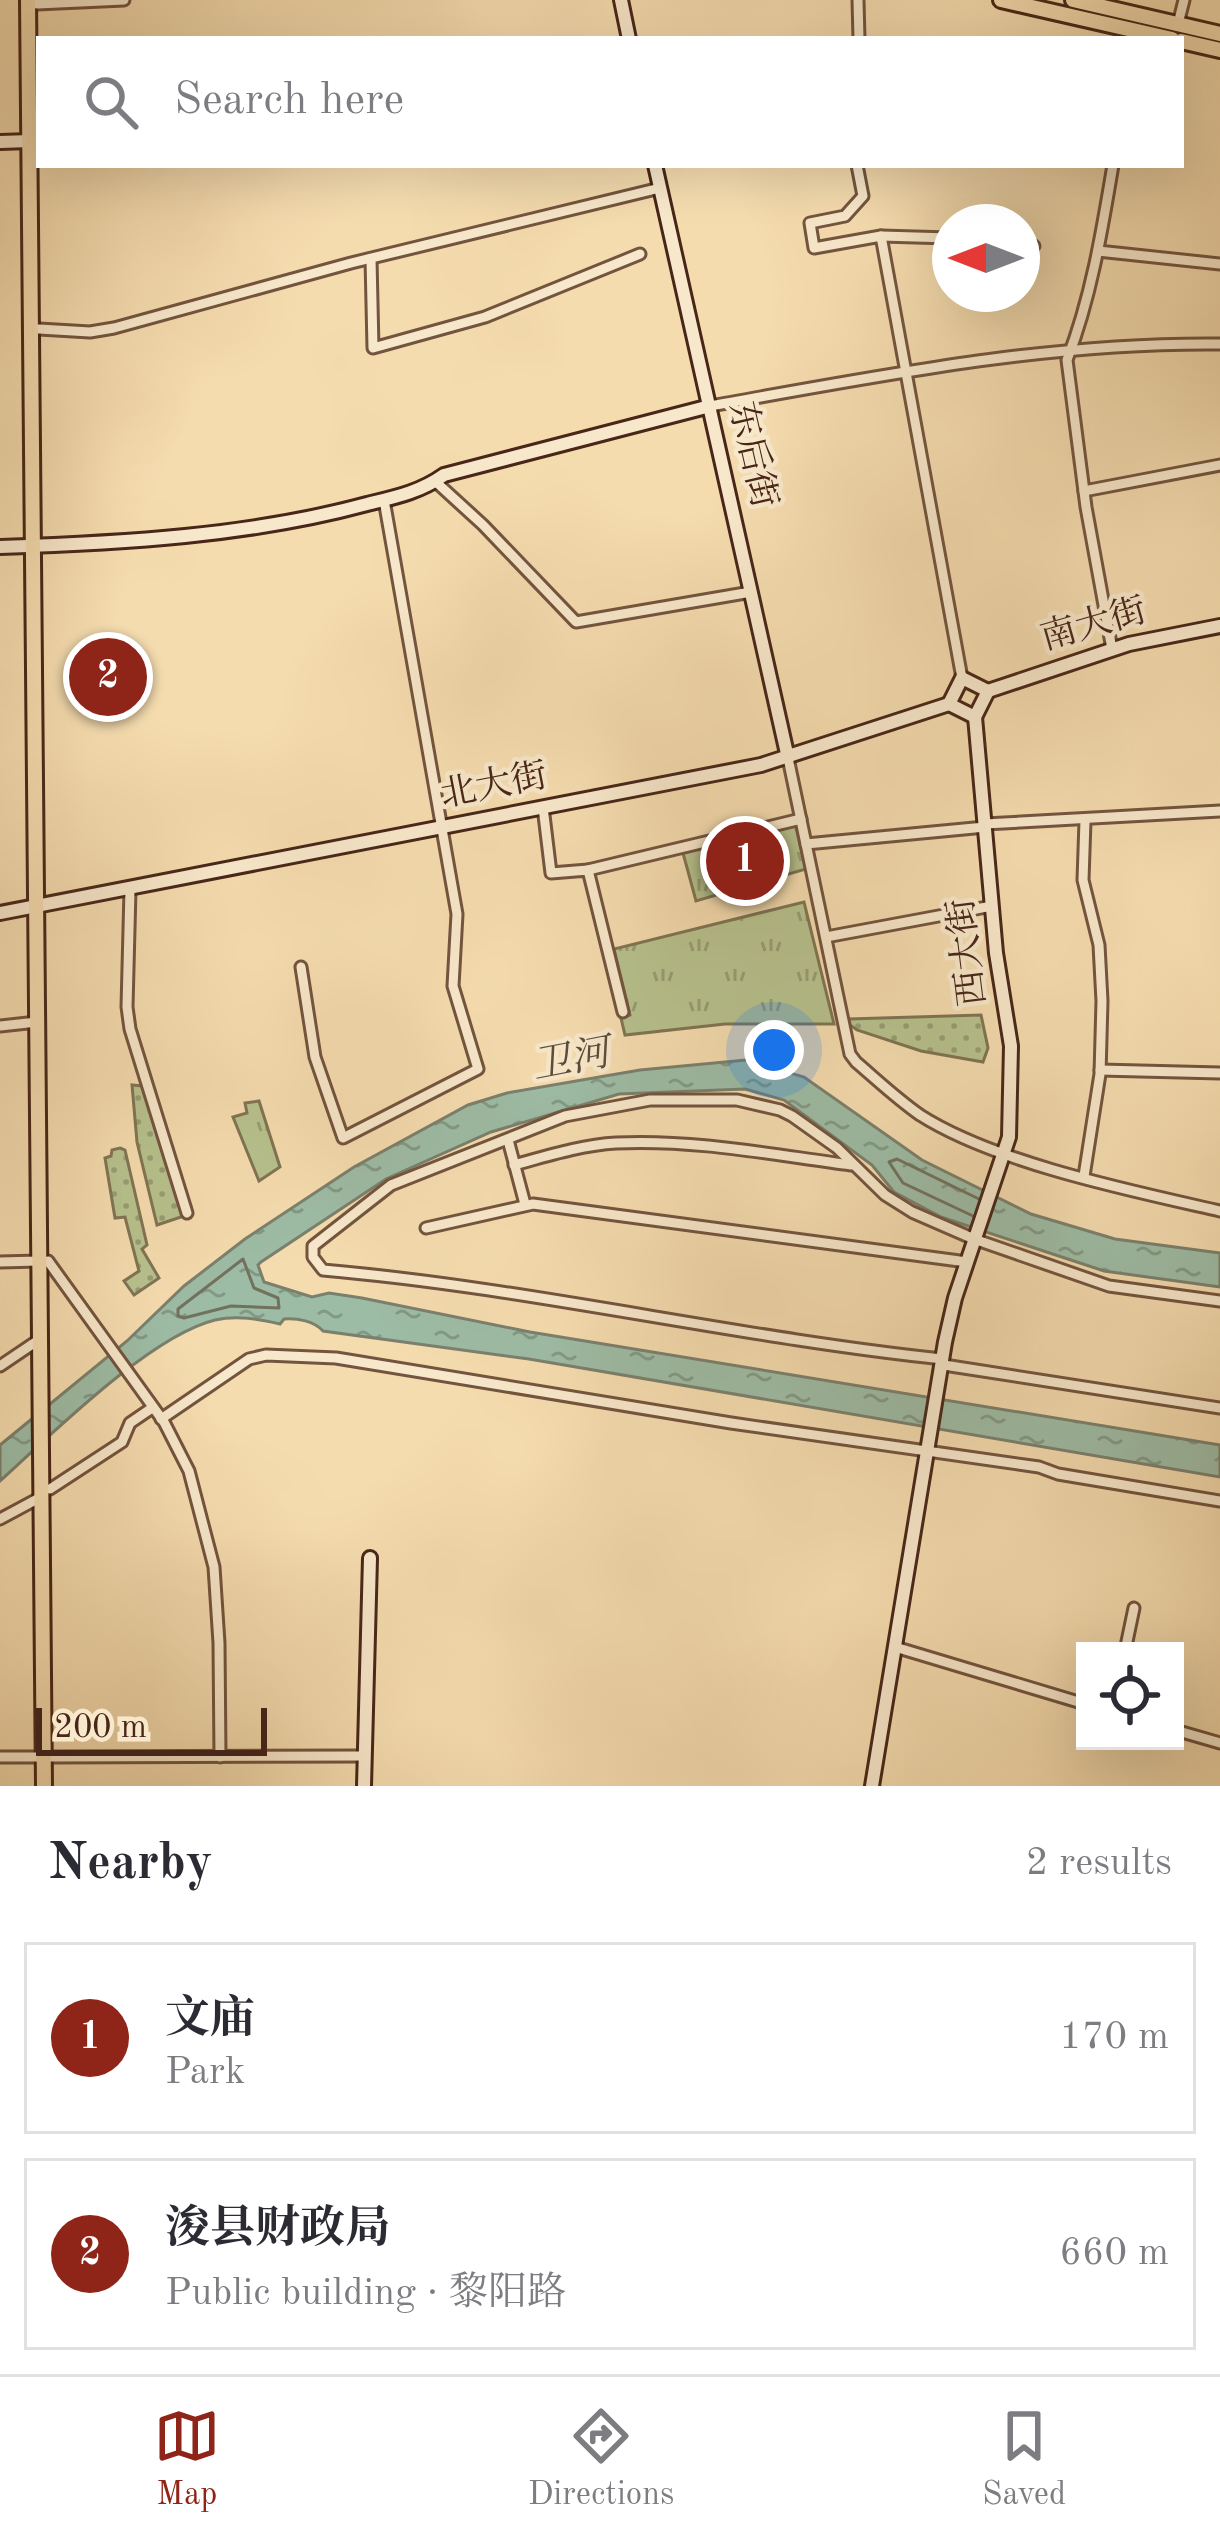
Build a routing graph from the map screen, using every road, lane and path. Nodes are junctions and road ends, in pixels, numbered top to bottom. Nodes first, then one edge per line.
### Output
1 (124, 0) edge
2 (621, 0) edge
3 (858, 0) edge
4 (1001, 0) edge
5 (1073, 0) edge
6 (1184, 0) edge
7 (34, 1) edge
8 (1175, 32) edge
9 (1220, 34) edge
10 (1137, 35) edge
11 (628, 36) edge
12 (859, 36) edge
13 (1184, 42) edge
14 (1220, 50) edge
15 (36, 132) edge
16 (30, 141) junction
17 (0, 142) edge
18 (37, 168) edge
19 (656, 168) edge
20 (857, 168) edge
21 (1112, 168) edge
22 (660, 188) junction
23 (881, 236) junction
24 (932, 237) edge
25 (1098, 251) junction
26 (640, 254) dead end
27 (371, 259) junction
28 (1220, 264) edge
29 (39, 328) junction
30 (1220, 344) edge
31 (1071, 349) junction
32 (906, 371) junction
33 (710, 406) junction
34 (1220, 465) edge
35 (436, 482) junction
36 (1084, 491) junction
37 (384, 500) junction
38 (0, 547) edge
39 (37, 547) junction
40 (0, 557) edge
41 (751, 592) junction
42 (1220, 626) edge
43 (1112, 649) junction
44 (962, 678) junction
45 (988, 691) junction
46 (949, 704) junction
47 (975, 717) junction
48 (788, 758) junction
49 (543, 807) junction
50 (1220, 811) edge
51 (801, 819) junction
52 (1085, 820) junction
53 (985, 826) junction
54 (445, 828) junction
55 (806, 844) junction
56 (588, 870) junction
57 (130, 890) junction
58 (40, 906) junction
59 (992, 906) junction
60 (0, 914) edge
61 (826, 937) junction
62 (301, 967) dead end
63 (623, 1012) dead end
64 (37, 1022) junction
65 (0, 1025) edge
66 (1100, 1070) junction
67 (1220, 1073) edge
68 (508, 1141) junction
69 (1006, 1154) junction
70 (514, 1165) junction
71 (851, 1165) junction
72 (1084, 1176) junction
73 (525, 1204) junction
74 (1220, 1211) edge
75 (188, 1213) dead end
76 (426, 1228) dead end
77 (975, 1237) junction
78 (44, 1261) junction
79 (0, 1262) edge
80 (967, 1262) junction
81 (1220, 1301) edge
82 (43, 1345) junction
83 (0, 1366) edge
84 (942, 1367) junction
85 (152, 1408) junction
86 (1220, 1408) edge
87 (161, 1420) junction
88 (928, 1446) junction
89 (45, 1489) junction
90 (1220, 1501) edge
91 (0, 1519) edge
92 (370, 1558) dead end
93 (1134, 1608) dead end
94 (1127, 1642) edge
95 (895, 1646) junction
96 (1076, 1701) edge
97 (1184, 1733) edge
98 (1220, 1743) edge
99 (365, 1756) junction
100 (0, 1757) edge
101 (48, 1757) junction
102 (220, 1757) junction
103 (48, 1786) edge
104 (364, 1786) edge
105 (872, 1786) edge

1 - 7 street
2 - 11 street
3 - 12 street
4 - 10 main road
5 - 8 main road
6 - 8 street
7 - 15 main road
7 - 16 main road
8 - 9 main road
8 - 10 main road
13 - 14 main road
16 - 17 street
16 - 39 main road
18 - 29 main road
19 - 22 street, 东后街
20 - 23 street
21 - 25 street
22 - 27 street
22 - 33 street, 东后街
23 - 24 street
23 - 32 street
25 - 28 street
25 - 31 street
26 - 27 street
27 - 29 street
29 - 39 main road
30 - 31 street
31 - 32 street
31 - 36 street
32 - 33 street
32 - 44 street
33 - 35 street
33 - 41 street, 东后街
34 - 36 street
35 - 37 street
35 - 41 street
36 - 43 street
37 - 39 street
37 - 54 street
38 - 39 street
39 - 40 street
39 - 58 main road
41 - 48 street, 东后街
42 - 43 street, 南大街
43 - 45 street, 南大街
44 - 45 street
44 - 46 street
45 - 47 street
46 - 47 street
46 - 48 street, 北大街
47 - 53 street, 西大街
48 - 49 street, 北大街
48 - 51 street
49 - 54 street, 北大街
49 - 56 street
50 - 52 street
51 - 55 street
51 - 56 street
52 - 53 street
52 - 66 street
53 - 55 street
53 - 59 street, 西大街
54 - 57 street, 北大街
54 - 62 street
55 - 61 street
56 - 63 street
57 - 58 street, 北大街
57 - 75 street
58 - 60 street, 北大街
58 - 64 main road
58 - 78 main road
59 - 61 street
59 - 69 street, 西大街
61 - 69 street
64 - 65 street
64 - 78 main road
66 - 67 street
66 - 72 street
68 - 70 street
68 - 71 street
68 - 84 street
69 - 72 street
69 - 77 street, 西大街
70 - 71 street
70 - 73 street
71 - 77 street
72 - 74 street
73 - 76 street
73 - 80 street
77 - 80 street, 西大街
77 - 81 street
78 - 79 street
78 - 82 main road
78 - 85 street
80 - 84 street, 西大街
82 - 83 street
82 - 89 main road
84 - 86 street
84 - 88 street, 西大街
85 - 87 street
85 - 89 street
87 - 88 street
87 - 102 street
88 - 90 street
88 - 95 street, 西大街
89 - 91 street
89 - 101 main road
92 - 99 street
93 - 94 street
95 - 96 street
95 - 105 street, 西大街
97 - 98 street
99 - 102 street
99 - 104 street
100 - 101 street
101 - 102 street
101 - 103 main road

